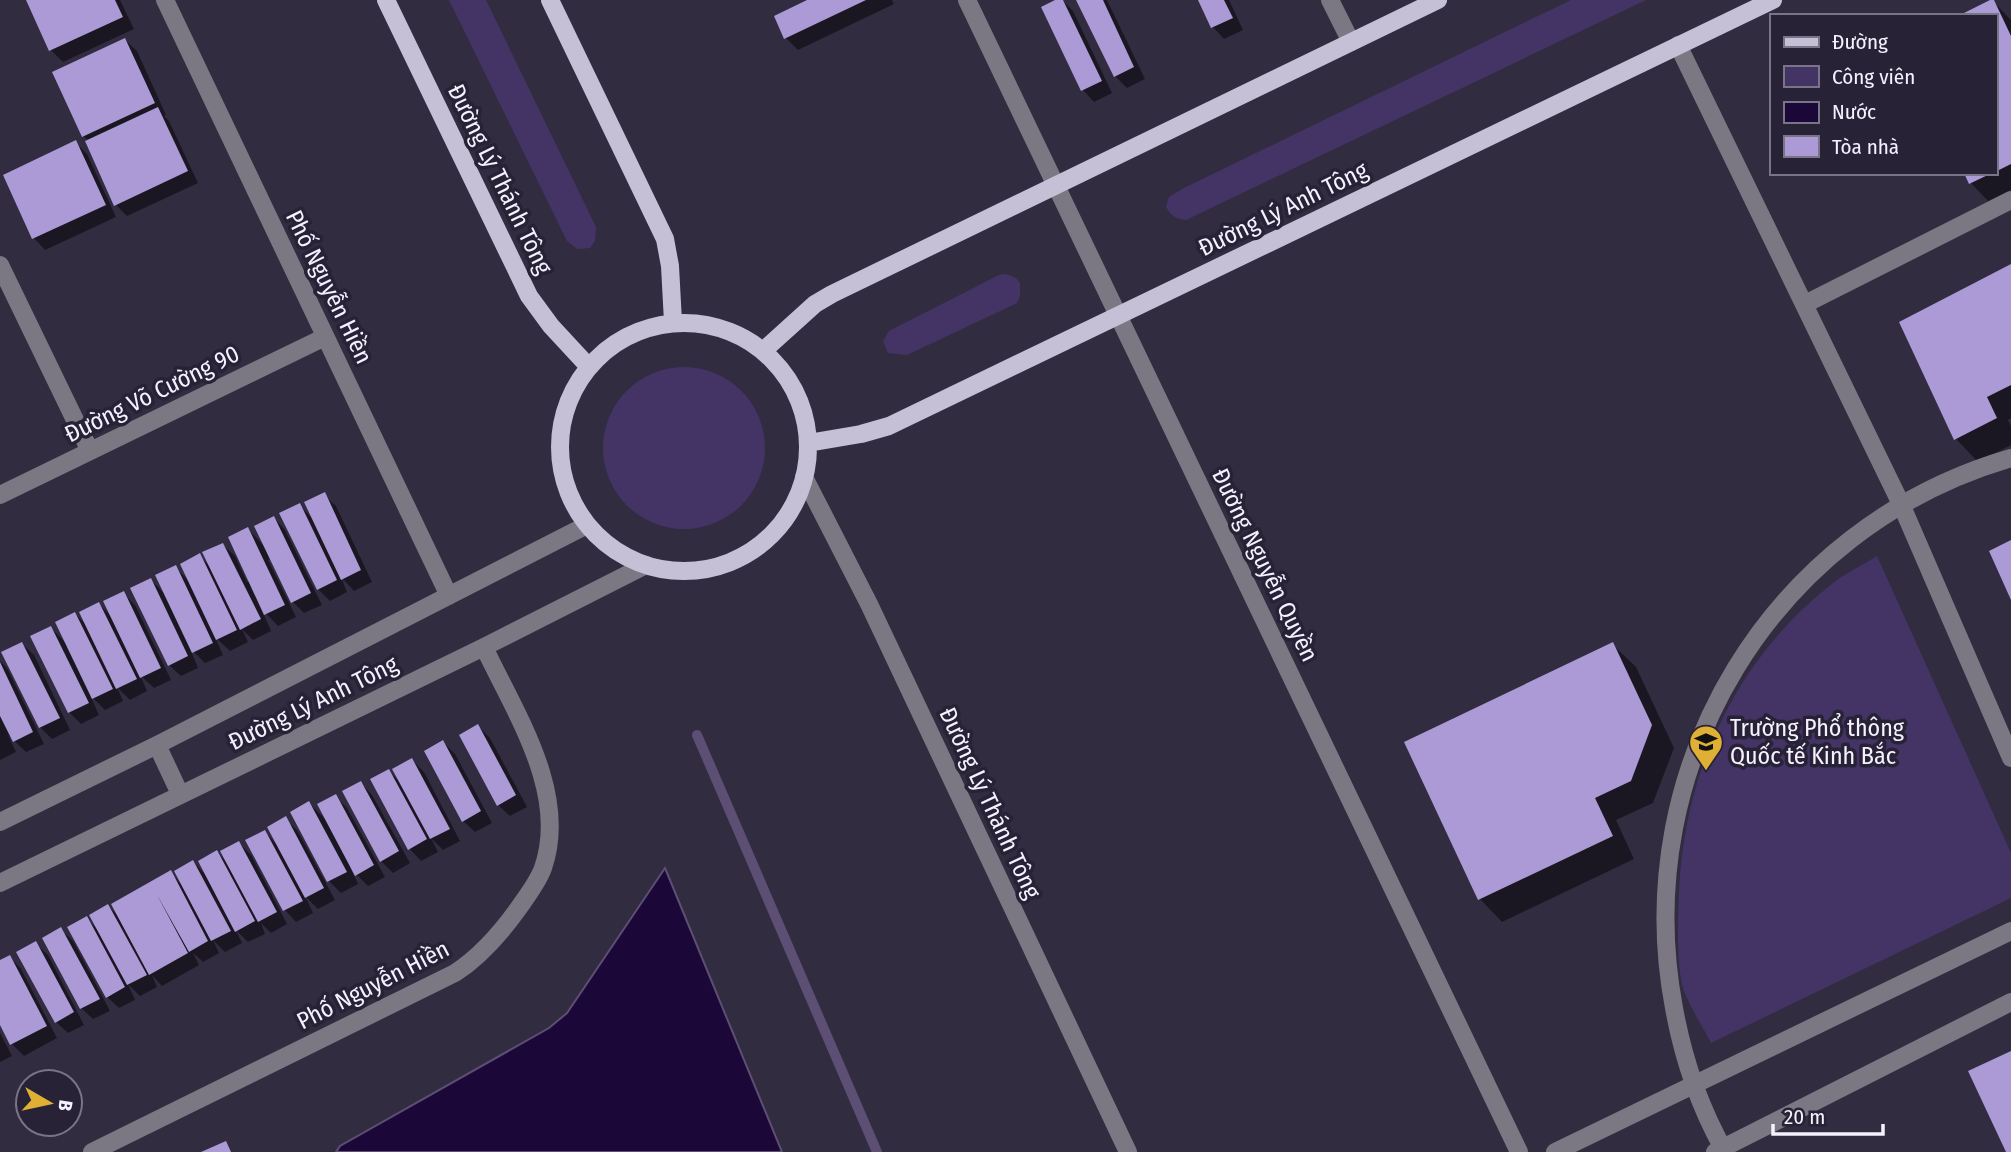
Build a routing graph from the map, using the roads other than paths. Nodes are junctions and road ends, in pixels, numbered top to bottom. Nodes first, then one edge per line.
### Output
1 (164, 0) edge
2 (386, 0) edge
3 (550, 0) edge
4 (967, 0) edge
5 (1330, 0) edge
6 (1438, 0) edge
7 (1773, 0) edge
8 (1351, 42) junction
9 (1678, 45) junction
10 (1057, 186) junction
11 (2011, 200) edge
12 (0, 265) edge
13 (1805, 304) junction
14 (1119, 315) junction
15 (673, 322) junction
16 (325, 337) junction
17 (764, 350) junction
18 (589, 367) junction
19 (808, 443) junction
20 (90, 451) junction
21 (2011, 458) edge
22 (804, 477) junction
23 (0, 495) edge
24 (1901, 504) junction
25 (587, 525) junction
26 (646, 565) junction
27 (449, 596) junction
28 (484, 647) junction
29 (157, 746) junction
30 (2011, 758) edge
31 (180, 794) junction
32 (0, 821) edge
33 (0, 883) edge
34 (2011, 931) edge
35 (2011, 1002) edge
36 (1694, 1084) junction
37 (1721, 1151) edge
38 (92, 1152) edge
39 (1128, 1152) edge
40 (1519, 1152) edge
41 (1555, 1152) edge

1 - 16 street, Phố Nguyễn Hiền
2 - 18 main road, Đường Lý Thánh Tông
3 - 15 main road
4 - 10 street, Đường Nguyễn Quyền
5 - 8 street
6 - 8 main road
7 - 9 main road, Đường Lý Anh Tông
8 - 10 main road
9 - 13 street
9 - 14 main road, Đường Lý Anh Tông
10 - 14 street, Đường Nguyễn Quyền
10 - 17 main road
11 - 13 street
12 - 20 street
13 - 24 street
14 - 19 main road, Đường Lý Anh Tông
14 - 40 street, Đường Nguyễn Quyền
15 - 17 main road
15 - 18 main road
16 - 20 street, Đường Võ Cường 90
16 - 27 street, Phố Nguyễn Hiền
17 - 19 main road
18 - 25 main road
19 - 22 main road
20 - 23 street, Đường Võ Cường 90
21 - 24 street
22 - 26 main road
22 - 39 street, Đường Lý Thánh Tông
24 - 30 street
24 - 36 street
25 - 26 main road
25 - 27 street, Đường Lý Anh Tông
26 - 28 street, Đường Lý Anh Tông
27 - 29 street, Đường Lý Anh Tông
28 - 31 street, Đường Lý Anh Tông
28 - 38 street, Phố Nguyễn Hiền
29 - 31 street
29 - 32 street, Đường Lý Anh Tông
31 - 33 street, Đường Lý Anh Tông
34 - 36 street
35 - 37 street
36 - 37 street
36 - 41 street

